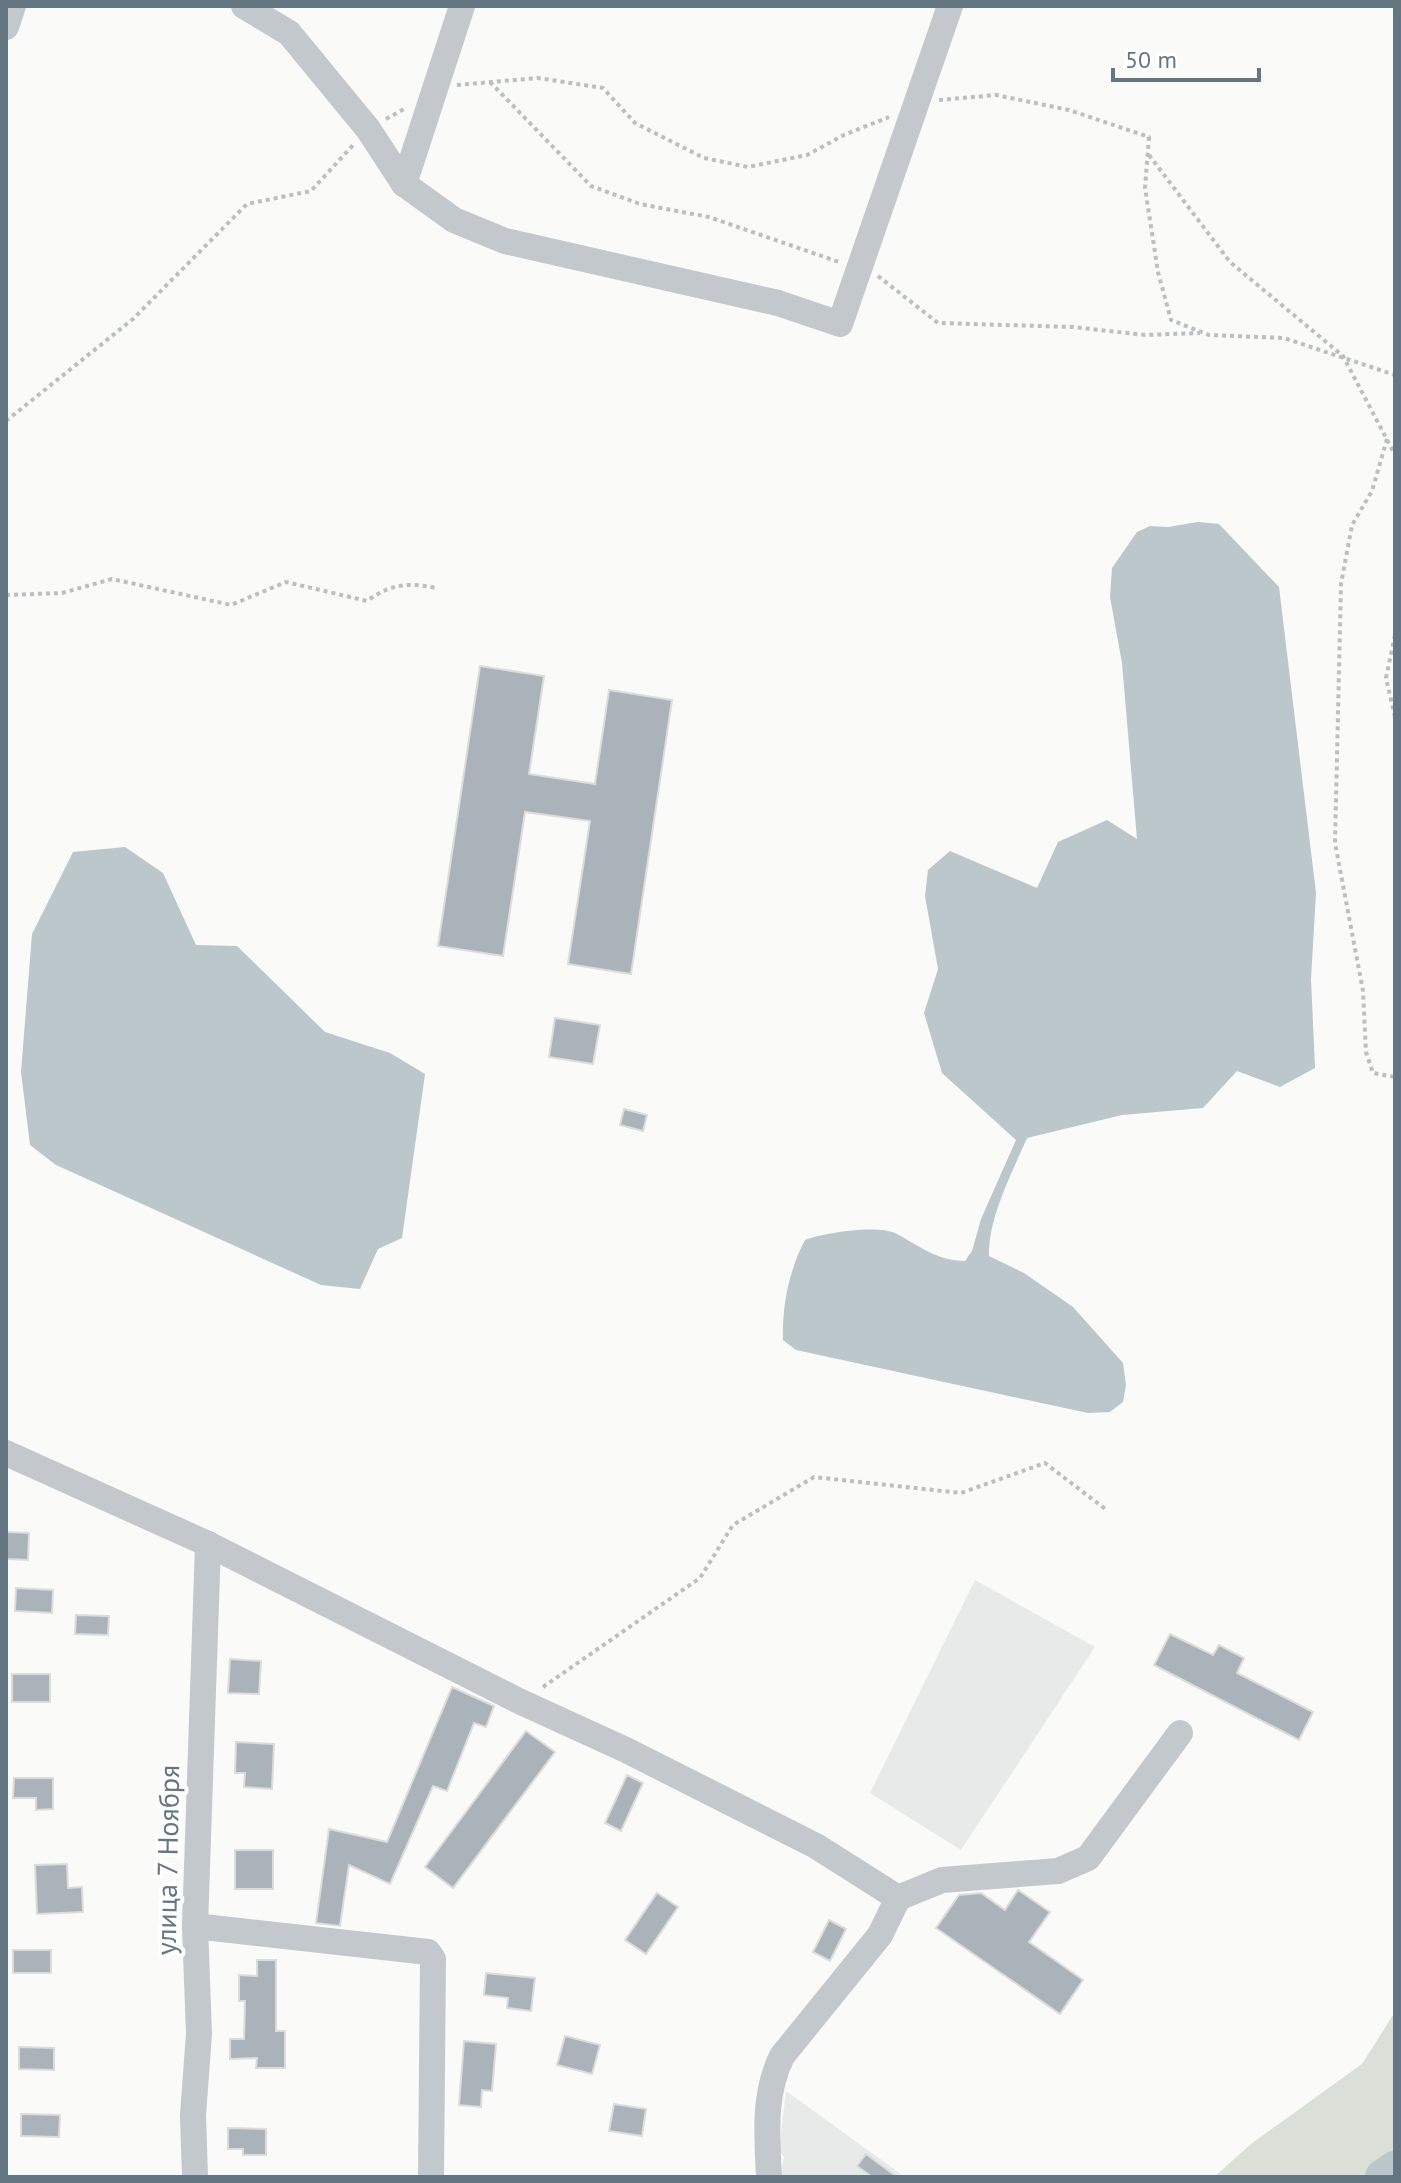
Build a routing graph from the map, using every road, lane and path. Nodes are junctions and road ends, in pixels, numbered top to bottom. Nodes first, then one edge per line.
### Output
1 (13, 6) edge
2 (244, 6) edge
3 (462, 6) edge
4 (950, 6) edge
5 (6, 27) edge
6 (490, 82) junction
7 (430, 95) junction
8 (912, 108) junction
9 (368, 129) junction
10 (1147, 153) junction
11 (404, 184) junction
12 (857, 269) junction
13 (1205, 333) junction
14 (1343, 356) junction
15 (1395, 375) edge
16 (6, 421) edge
17 (1387, 439) junction
18 (1395, 455) edge
19 (436, 588) dead end
20 (6, 595) edge
21 (1395, 635) edge
22 (1395, 717) edge
23 (1395, 1077) edge
24 (6, 1453) edge
25 (1108, 1511) dead end
26 (208, 1544) junction
27 (521, 1702) junction
28 (1180, 1733) dead end
29 (898, 1898) junction
30 (195, 1926) junction
31 (195, 2177) edge
32 (431, 2177) edge
33 (769, 2177) edge

1 - 5 street
2 - 9 street
3 - 7 street
4 - 8 street
6 - 7 path
6 - 8 path
6 - 12 path
7 - 9 path
7 - 11 street
8 - 10 path
8 - 12 street
9 - 11 street
9 - 16 path
10 - 13 path
10 - 14 path
11 - 12 street
12 - 13 path
13 - 14 path
14 - 15 path
14 - 17 path
17 - 18 path
17 - 23 path
19 - 20 path
21 - 22 path
24 - 26 street
25 - 27 path
26 - 27 street
26 - 30 street, улица 7 Ноября
27 - 29 street
28 - 29 street
29 - 33 street
30 - 31 street, улица 7 Ноября
30 - 32 street

